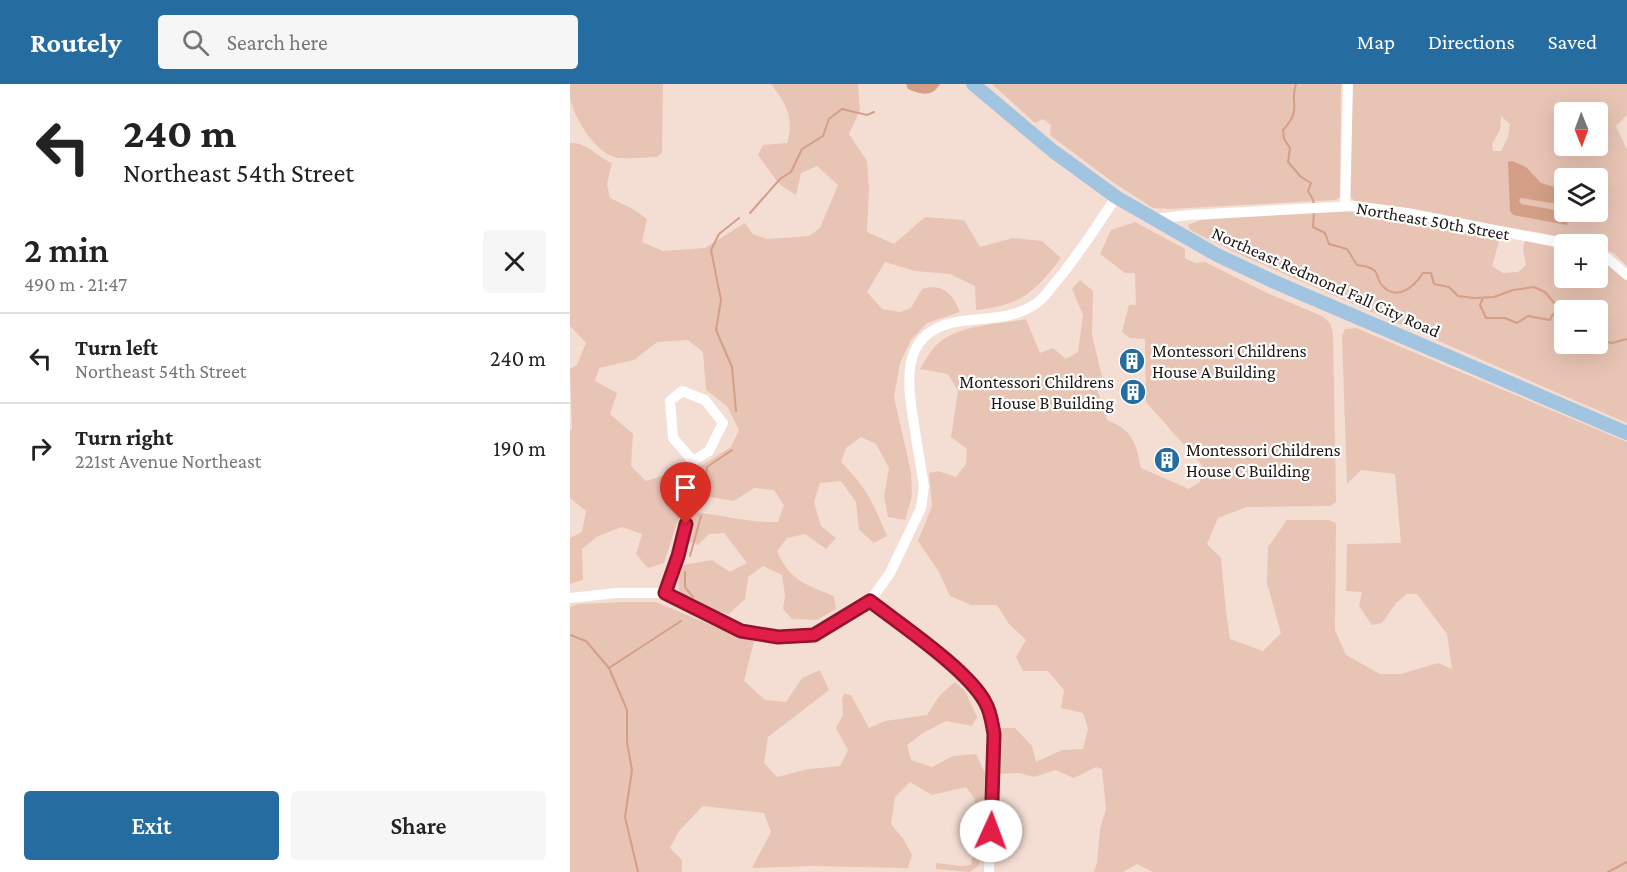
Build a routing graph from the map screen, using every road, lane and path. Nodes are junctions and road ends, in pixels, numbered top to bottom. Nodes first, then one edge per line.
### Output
1 (973, 84) edge
2 (1348, 84) edge
3 (1116, 197) junction
4 (1346, 206) junction
5 (1155, 219) junction
6 (1554, 241) edge
7 (1608, 258) edge
8 (1627, 275) edge
9 (1627, 434) edge
10 (693, 460) junction
11 (665, 593) junction
12 (570, 598) edge
13 (870, 601) junction
14 (989, 872) edge

1 - 3 main road, Northeast Redmond Fall City Road
2 - 4 street
3 - 5 main road, Northeast Redmond Fall City Road
3 - 13 street
4 - 5 street, Northeast 50th Street
4 - 6 street, Northeast 50th Street
5 - 9 main road, Northeast Redmond Fall City Road
7 - 8 street
10 - 10 street
10 - 11 street
11 - 12 street
11 - 13 street
13 - 14 street

